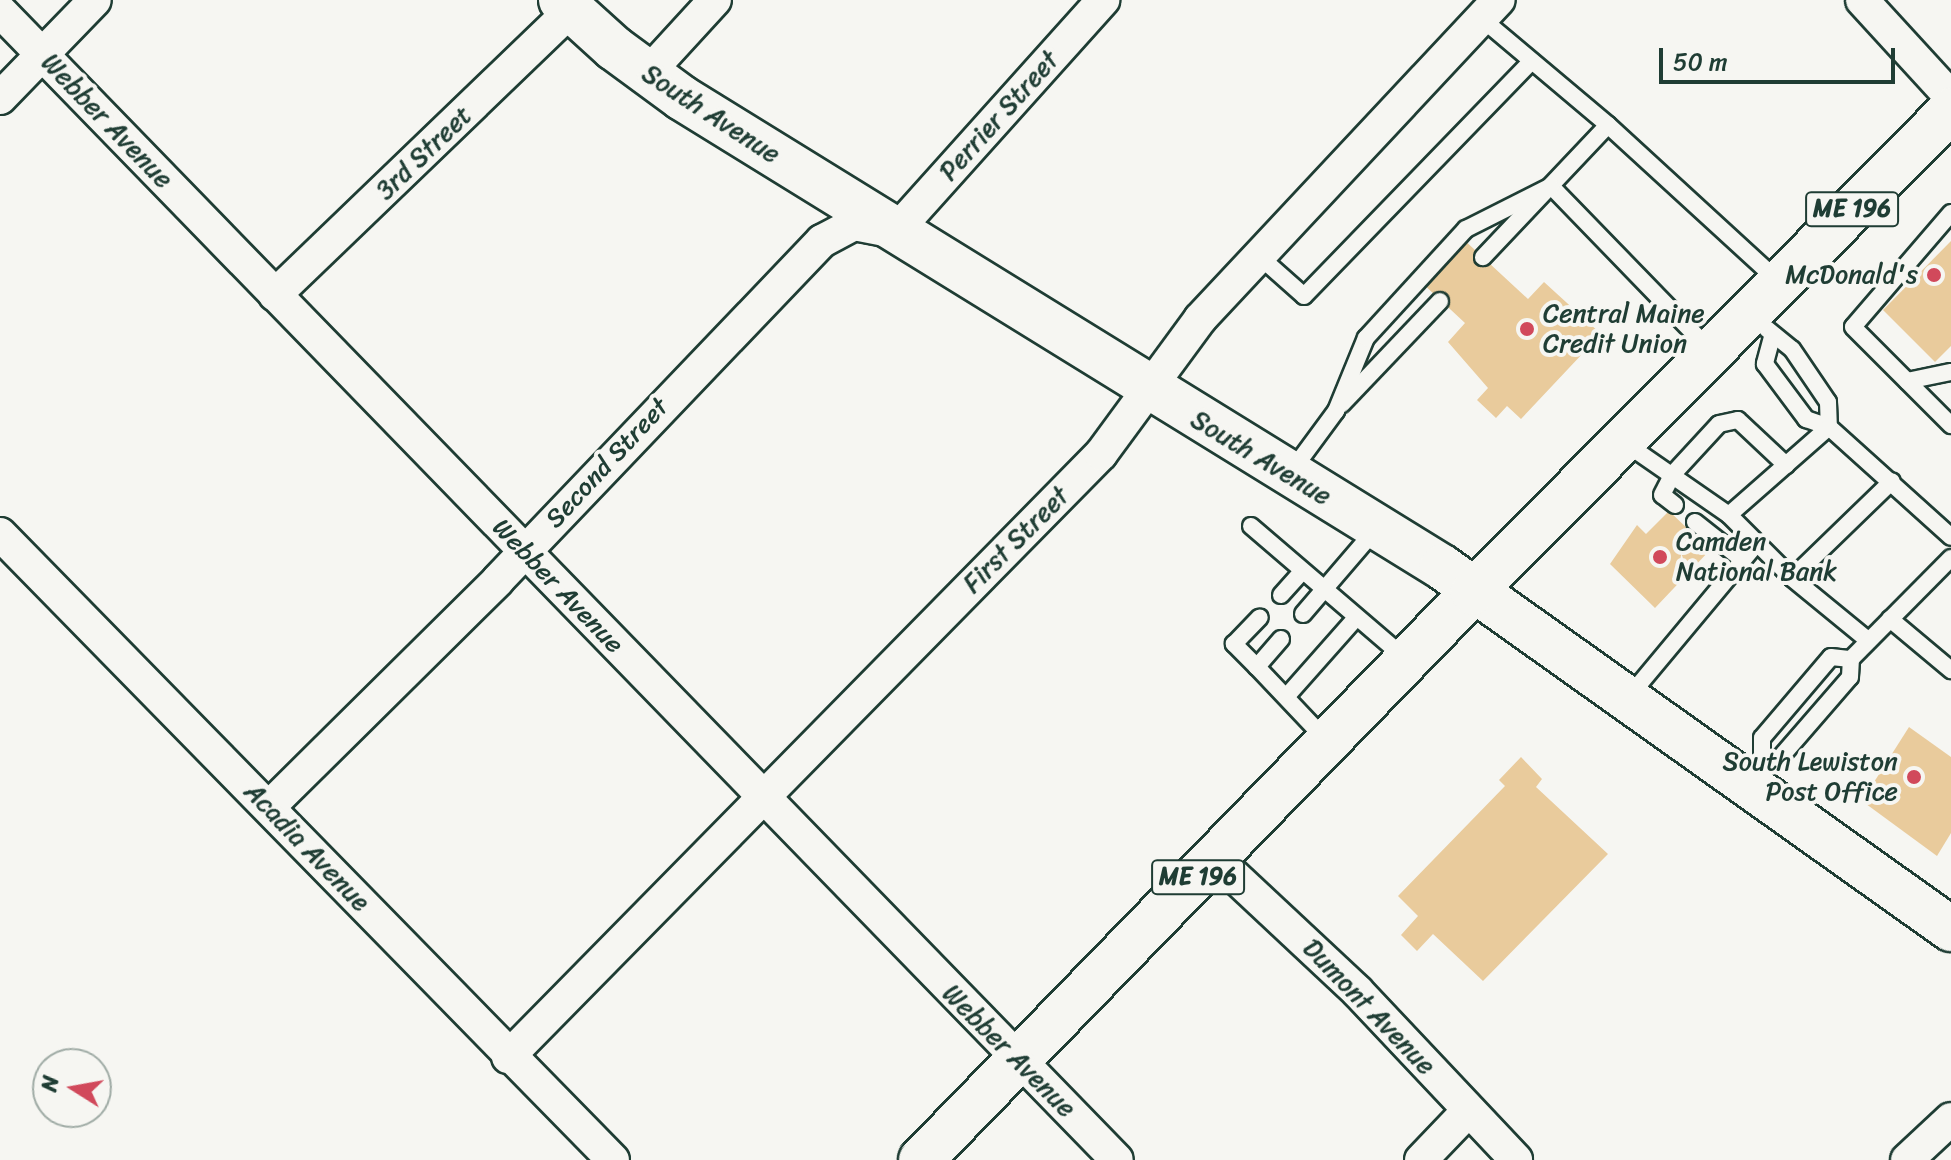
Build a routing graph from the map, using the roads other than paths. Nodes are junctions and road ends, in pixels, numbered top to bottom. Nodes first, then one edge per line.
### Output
1 (95, 0) edge
2 (715, 0) edge
3 (1103, 0) edge
4 (1862, 0) edge
5 (566, 5) edge
6 (1489, 9) edge
7 (0, 11) edge
8 (42, 55) junction
9 (1532, 61) junction
10 (648, 73) junction
11 (1951, 97) edge
12 (0, 98) edge
13 (1951, 110) edge
14 (1608, 125) junction
15 (1551, 186) junction
16 (1951, 213) edge
17 (895, 232) junction
18 (1259, 256) junction
19 (1483, 257) dead end
20 (275, 295) junction
21 (1440, 301) dead end
22 (1769, 309) junction
23 (1712, 352) junction
24 (1951, 372) edge
25 (1907, 381) junction
26 (1147, 389) junction
27 (1336, 411) junction
28 (1951, 425) edge
29 (1829, 427) junction
30 (1624, 442) junction
31 (1786, 465) junction
32 (1289, 475) junction
33 (1672, 475) junction
34 (1892, 481) junction
35 (1675, 505) dead end
36 (1729, 515) junction
37 (1695, 522) dead end
38 (1947, 525) edge
39 (1251, 526) dead end
40 (1376, 529) junction
41 (0, 534) edge
42 (1756, 544) junction
43 (523, 550) junction
44 (1951, 558) edge
45 (1743, 560) junction
46 (1302, 572) junction
47 (1792, 578) junction
48 (1323, 590) junction
49 (1473, 592) junction
50 (1281, 595) dead end
51 (1303, 614) dead end
52 (1260, 617) dead end
53 (1356, 618) junction
54 (1890, 619) junction
55 (1281, 639) dead end
56 (1869, 641) junction
57 (1851, 659) junction
58 (1407, 660) junction
59 (1257, 667) junction
60 (1951, 670) edge
61 (1286, 697) junction
62 (1626, 700) junction
63 (1328, 742) junction
64 (1755, 776) junction
65 (766, 797) junction
66 (269, 807) junction
67 (1216, 859) junction
68 (1951, 929) edge
69 (508, 1057) junction
70 (1020, 1059) junction
71 (1469, 1110) junction
72 (1951, 1119) edge
73 (613, 1160) edge
74 (921, 1160) edge
75 (1117, 1160) edge
76 (1421, 1160) edge
77 (1516, 1160) edge
78 (1907, 1160) edge

1 - 8 street
2 - 10 street
3 - 17 street, Perrier Street
4 - 11 street
5 - 10 main road, South Avenue
5 - 20 street, 3rd Street
6 - 9 lane
6 - 18 street, First Street
7 - 8 street, Webber Avenue
8 - 12 street
8 - 20 street, Webber Avenue
9 - 14 lane
9 - 18 lane
10 - 17 main road, South Avenue
13 - 22 main road, ME 196
14 - 15 lane
14 - 22 lane
15 - 19 lane
15 - 23 lane
15 - 27 lane
16 - 25 lane
17 - 26 main road, South Avenue
17 - 43 street, Second Street
18 - 26 street, First Street
20 - 43 street, Webber Avenue
21 - 27 lane
22 - 23 main road, ME 196
22 - 29 lane
22 - 29 lane
23 - 30 main road, ME 196
24 - 25 lane
25 - 28 lane
26 - 32 main road, South Avenue
26 - 65 street, First Street
27 - 32 lane
29 - 31 lane
29 - 34 lane
30 - 33 lane
30 - 49 main road, ME 196
31 - 33 lane
31 - 36 lane
32 - 40 main road, South Avenue
33 - 35 lane
33 - 36 lane
34 - 38 lane
34 - 47 lane
36 - 42 lane
37 - 45 lane
39 - 46 lane
40 - 48 lane
40 - 49 main road, South Avenue
41 - 66 street, Acadia Avenue
42 - 45 lane
42 - 47 lane
43 - 65 street, Webber Avenue
43 - 66 street, Second Street
44 - 54 lane
45 - 62 lane
46 - 48 lane
46 - 50 lane
47 - 56 lane
48 - 51 lane
48 - 53 lane
49 - 58 main road, ME 196
49 - 62 main road, South Avenue
52 - 59 lane
53 - 58 lane
53 - 61 lane
54 - 56 lane
54 - 60 lane
55 - 59 lane
56 - 57 lane
57 - 64 lane
57 - 64 lane
58 - 63 main road, ME 196
59 - 61 lane
61 - 63 lane
62 - 64 main road, South Avenue
63 - 67 main road, ME 196
64 - 68 main road, South Avenue
65 - 69 street, First Street
65 - 70 street, Webber Avenue
66 - 69 street, Acadia Avenue
67 - 70 main road, ME 196
67 - 71 street, Dumont Avenue
69 - 73 street, Acadia Avenue
70 - 74 main road, ME 196
70 - 75 street, Webber Avenue
71 - 76 street
71 - 77 street, Dumont Avenue
72 - 78 street

